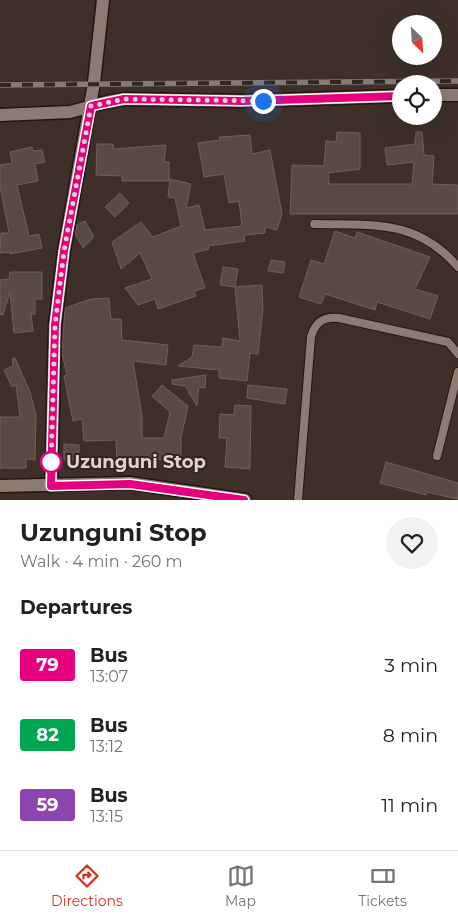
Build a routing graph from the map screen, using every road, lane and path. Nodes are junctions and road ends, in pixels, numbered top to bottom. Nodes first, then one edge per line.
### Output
1 (103, 0) edge
2 (442, 95) edge
3 (458, 95) edge
4 (392, 96) edge
5 (91, 106) junction
6 (0, 115) edge
7 (314, 224) dead end
8 (458, 267) edge
9 (458, 354) edge
10 (458, 372) edge
11 (437, 456) dead end
12 (0, 486) edge
13 (51, 486) junction
14 (244, 500) edge
15 (298, 500) edge

1 - 5 street
2 - 3 street
4 - 5 street
5 - 6 street
5 - 13 street
7 - 8 lane
9 - 15 lane
10 - 11 lane
12 - 13 street
13 - 14 street

